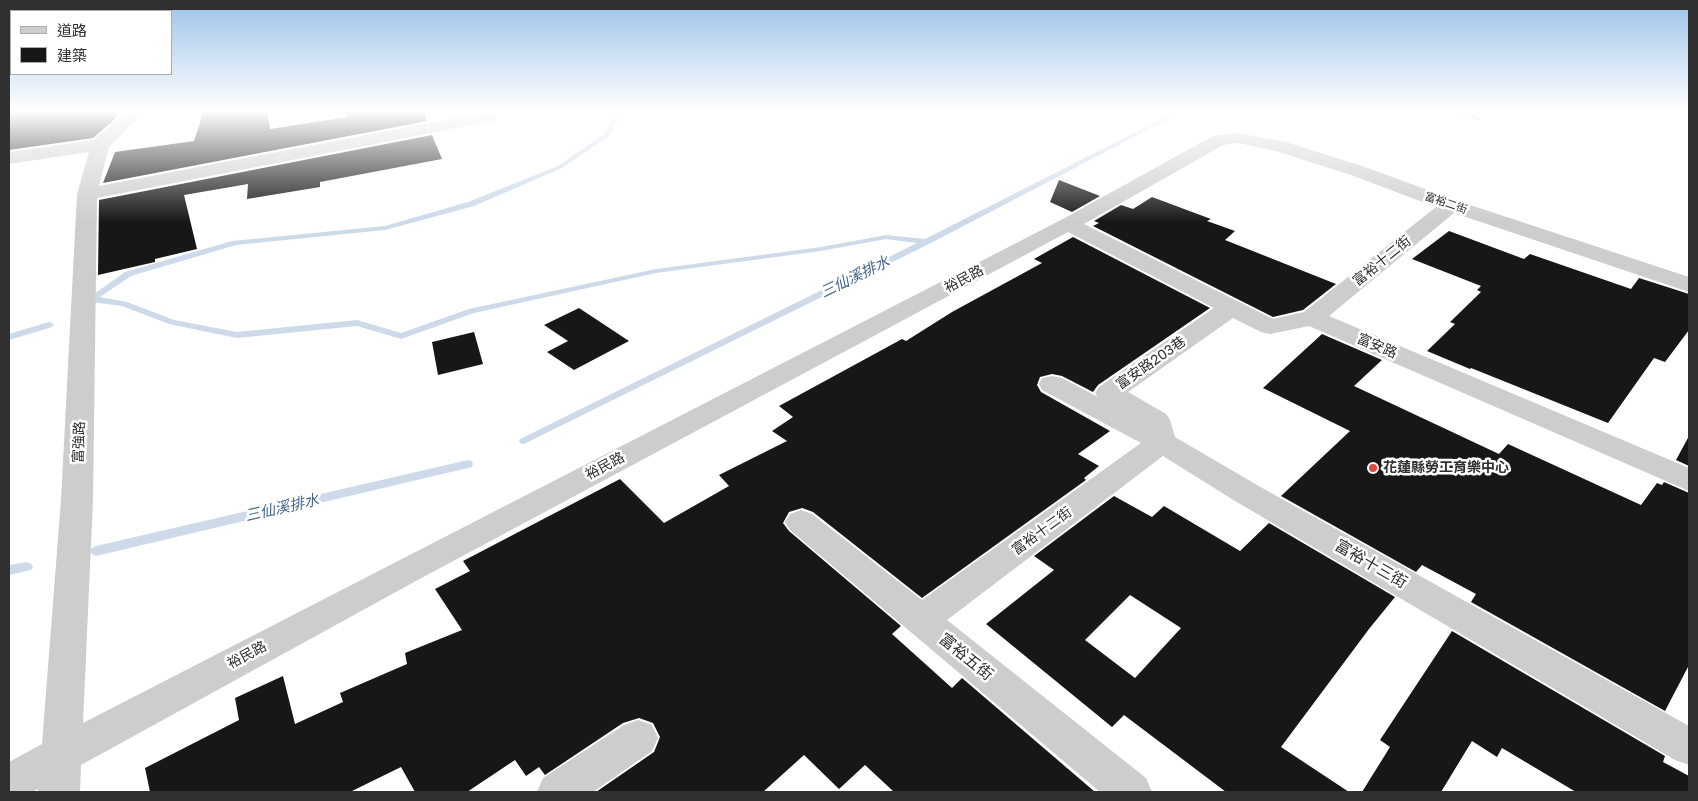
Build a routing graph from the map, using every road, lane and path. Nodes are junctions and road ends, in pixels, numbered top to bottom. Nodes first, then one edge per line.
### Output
1 (83, 147) edge
2 (99, 147) edge
3 (329, 147) edge
4 (1284, 147) edge
5 (1201, 148) edge
6 (9, 158) edge
7 (87, 194) junction
8 (1451, 205) junction
9 (1068, 224) junction
10 (1689, 285) edge
11 (1232, 307) junction
12 (1312, 318) junction
13 (1052, 384) dead end
14 (1162, 442) junction
15 (1689, 480) edge
16 (801, 522) dead end
17 (921, 620) junction
18 (638, 738) dead end
19 (1689, 747) edge
20 (60, 773) edge
21 (9, 783) edge
22 (558, 792) edge
23 (1131, 792) edge

1 - 6 street
2 - 7 street, 富強路
3 - 7 street
4 - 8 street, 富裕二街
5 - 9 street, 裕民路
7 - 20 street, 富強路
8 - 10 street, 富裕二街
8 - 12 street, 富裕十二街
9 - 11 street
9 - 20 street, 裕民路
11 - 12 street
11 - 14 street, 富安路203巷
12 - 15 street, 富安路
13 - 14 street, 富裕十三街
14 - 17 street, 富裕十二街
14 - 19 street, 富裕十三街
16 - 17 street, 富裕五街
17 - 23 street, 富裕五街
18 - 22 street
20 - 21 street, 裕民路

